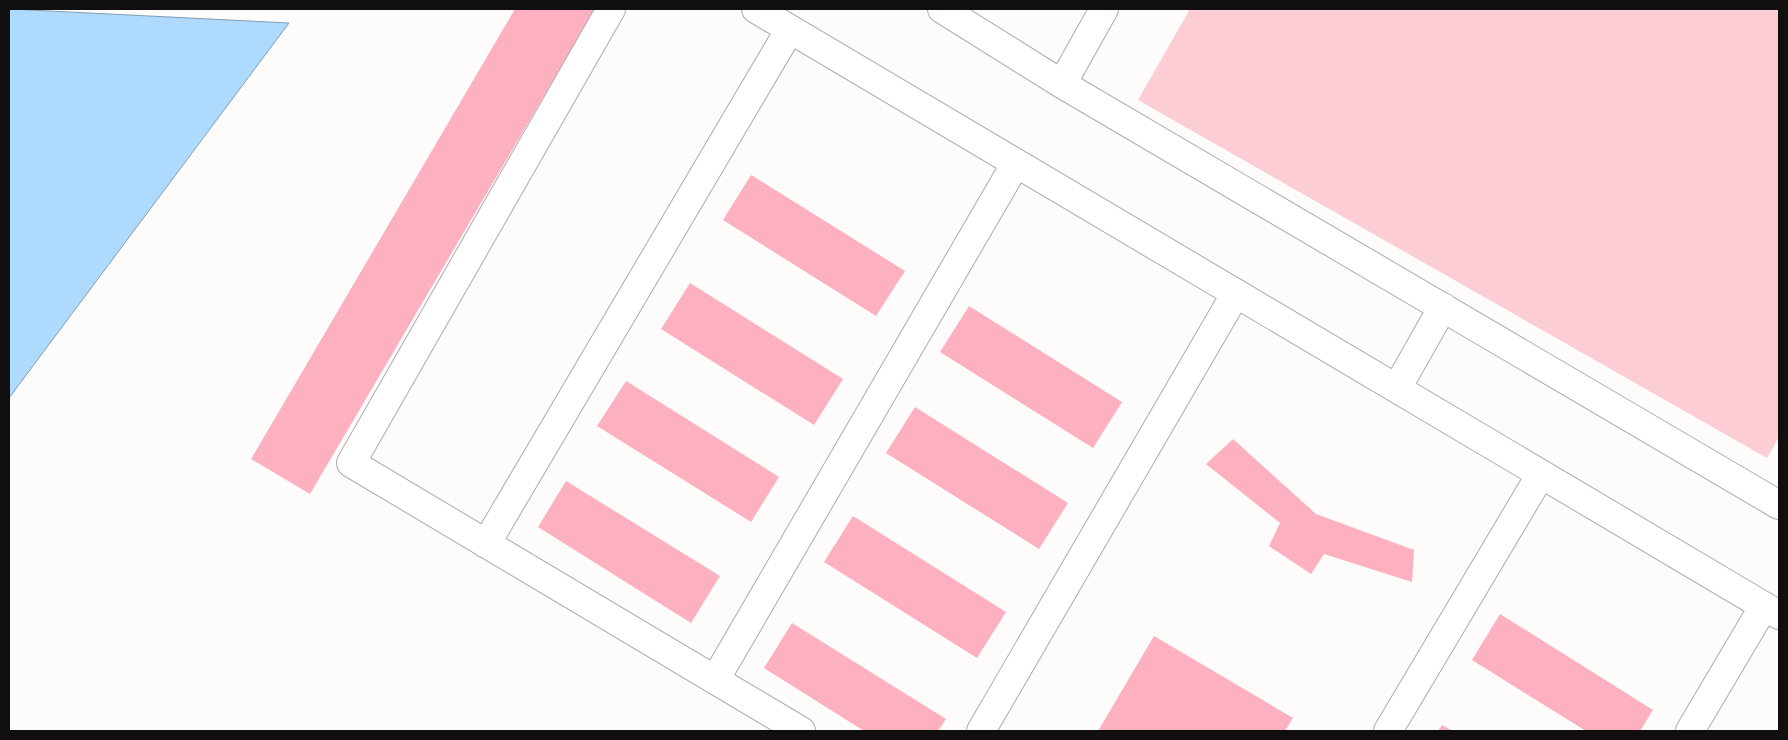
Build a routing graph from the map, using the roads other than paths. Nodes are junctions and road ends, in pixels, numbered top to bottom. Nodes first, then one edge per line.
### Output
1 (611, 9) edge
2 (756, 9) edge
3 (942, 9) edge
4 (1104, 9) edge
5 (790, 29) junction
6 (1062, 84) junction
7 (1016, 163) junction
8 (1236, 293) junction
9 (1443, 307) junction
10 (1397, 388) junction
11 (1541, 474) junction
12 (1779, 504) edge
13 (486, 544) junction
14 (1772, 610) edge
15 (715, 680) junction
16 (801, 731) edge
17 (981, 731) edge
18 (1388, 731) edge
19 (1690, 731) edge

1 - 13 street
2 - 5 street
3 - 6 street
4 - 6 street
5 - 7 street
5 - 13 street
6 - 9 street
7 - 8 street
7 - 15 street
8 - 10 street
8 - 17 street
9 - 10 street
9 - 12 street
10 - 11 street
11 - 14 street
11 - 18 street
13 - 15 street
14 - 19 street
15 - 16 street

